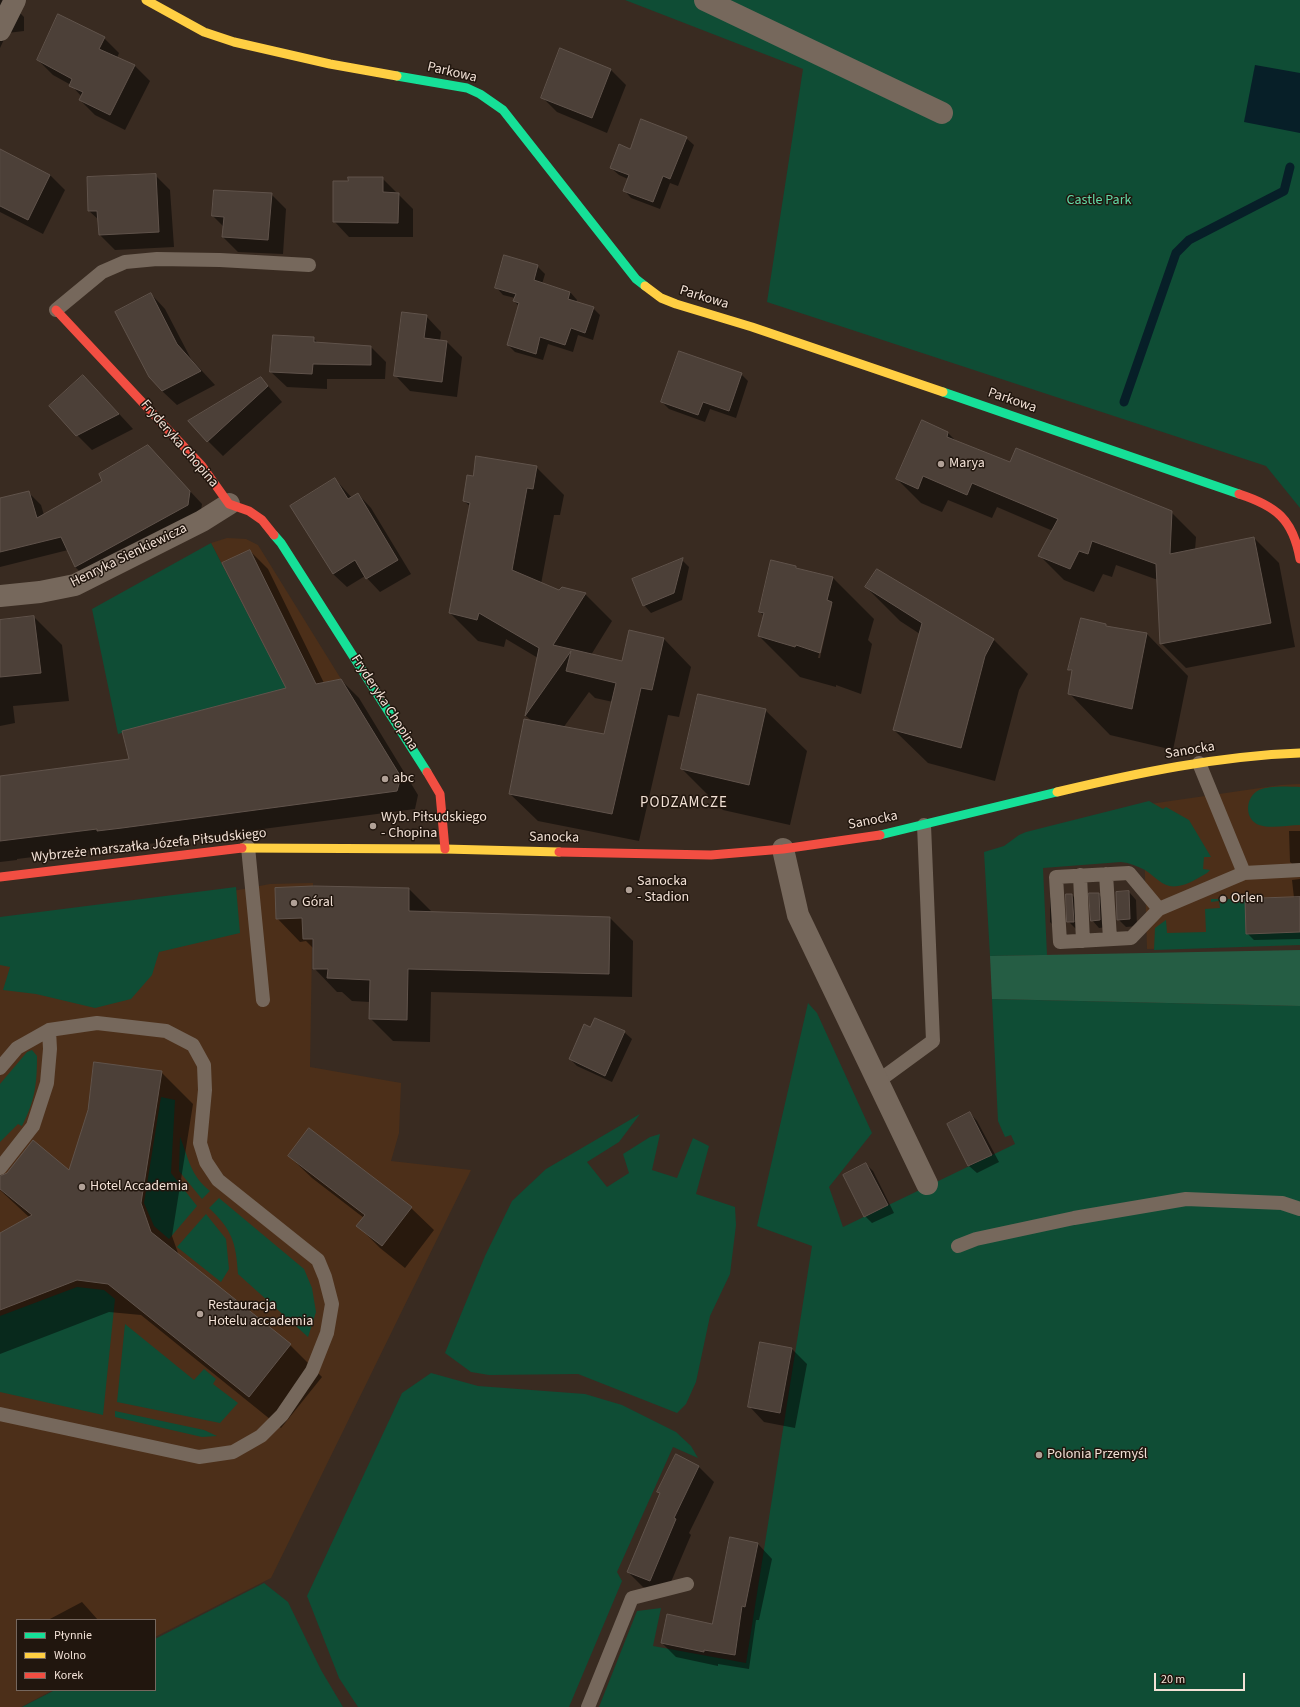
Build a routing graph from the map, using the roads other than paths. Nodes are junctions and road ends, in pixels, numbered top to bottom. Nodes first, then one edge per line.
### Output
1 (15, 0) edge
2 (146, 0) edge
3 (705, 0) edge
4 (0, 30) edge
5 (942, 113) dead end
6 (309, 265) dead end
7 (56, 310) joint
8 (229, 504) junction
9 (1300, 559) edge
10 (0, 596) edge
11 (1300, 753) edge
12 (1199, 763) junction
13 (924, 825) junction
14 (248, 848) junction
15 (445, 849) junction
16 (783, 849) junction
17 (1300, 870) edge
18 (1244, 873) junction
19 (1106, 874) junction
20 (1080, 875) junction
21 (0, 876) edge
22 (1159, 909) junction
23 (1110, 939) junction
24 (1083, 941) junction
25 (263, 1000) dead end
26 (48, 1030) junction
27 (0, 1068) edge
28 (877, 1082) junction
29 (0, 1168) edge
30 (926, 1184) dead end
31 (1300, 1209) edge
32 (958, 1246) dead end
33 (0, 1414) edge
34 (687, 1584) dead end
35 (588, 1707) edge

1 - 4 street
2 - 9 street, Parkowa
3 - 5 street
6 - 7 lane, Fryderyka Chopina
7 - 8 street, Fryderyka Chopina
8 - 10 street, Henryka Sienkiewicza
8 - 15 street, Fryderyka Chopina
11 - 12 street, Sanocka
12 - 13 street, Sanocka
12 - 18 lane
13 - 16 street, Sanocka
13 - 28 lane
14 - 15 street, Wybrzeże marszałka Józefa Piłsudskiego
14 - 21 street, Wybrzeże marszałka Józefa Piłsudskiego
14 - 25 lane
15 - 16 street, Sanocka
16 - 28 street
17 - 18 lane
18 - 22 lane
19 - 20 lane
19 - 22 lane
19 - 23 lane
20 - 24 lane
20 - 24 lane
22 - 23 lane
23 - 24 lane
26 - 27 lane
26 - 29 lane
26 - 33 lane
28 - 30 street
31 - 32 lane
34 - 35 lane

